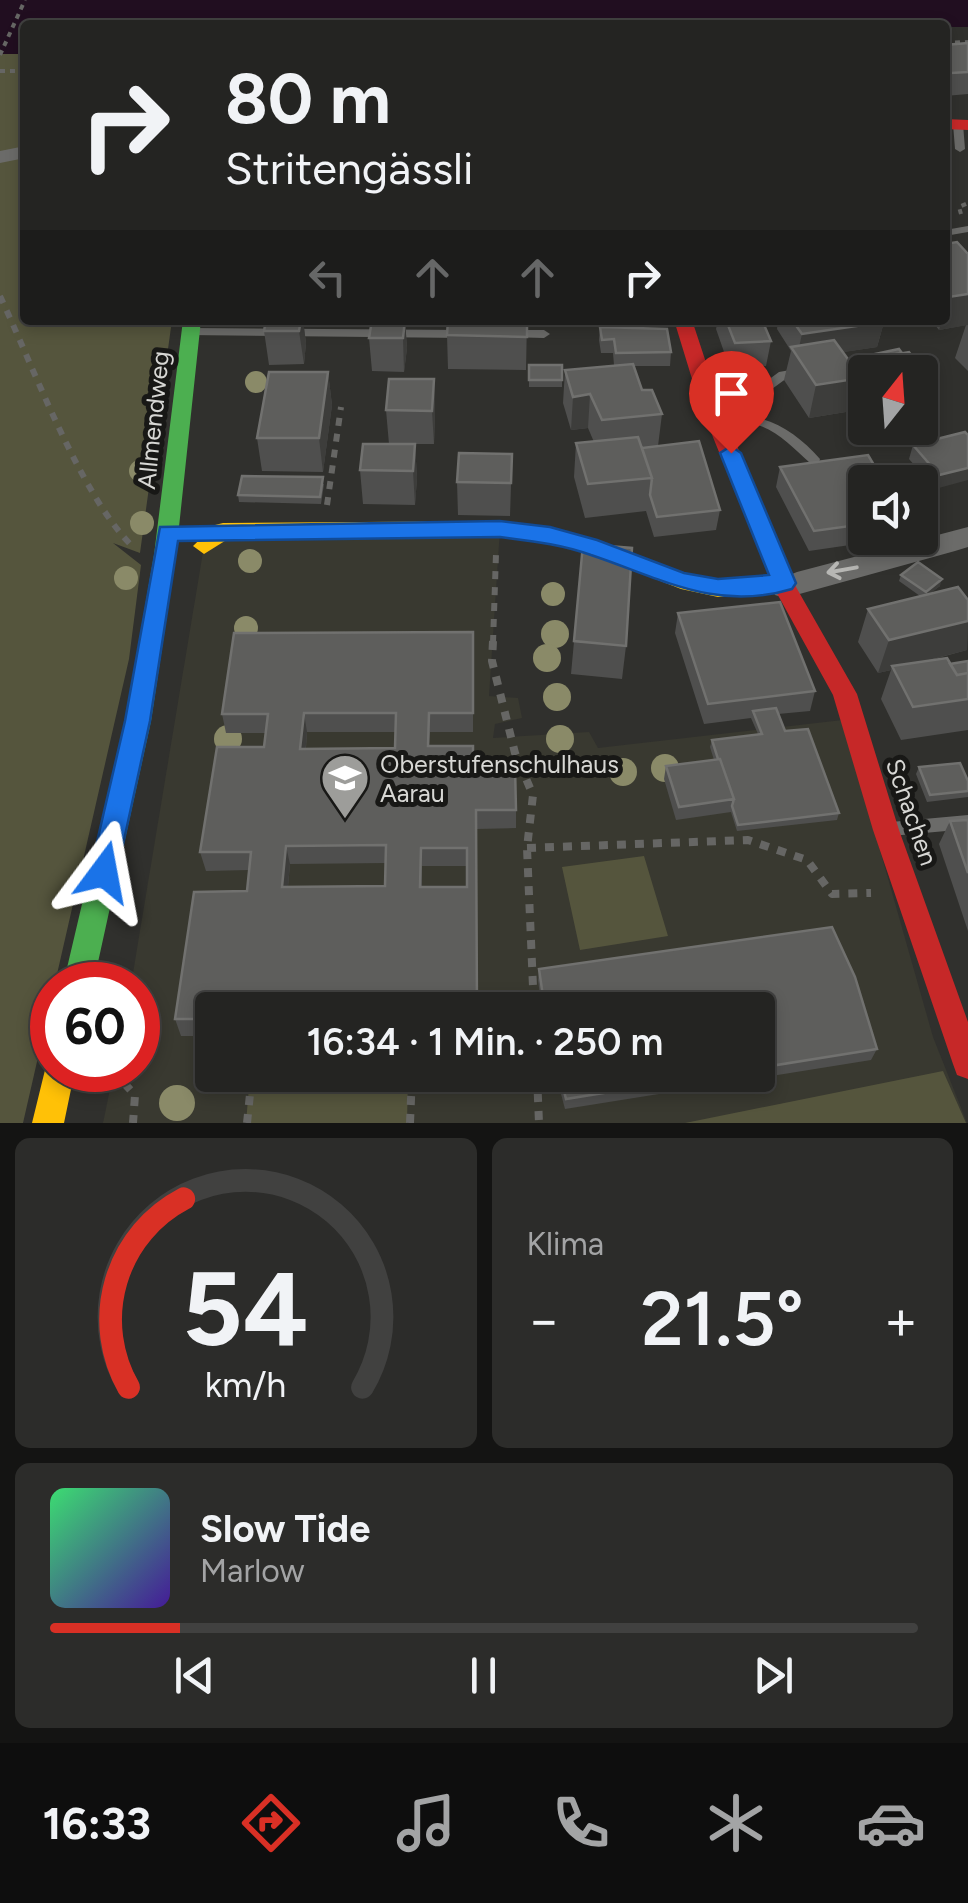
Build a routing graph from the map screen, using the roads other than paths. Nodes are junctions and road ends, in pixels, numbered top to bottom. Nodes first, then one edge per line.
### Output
1 (957, 124) edge
2 (964, 149) edge
3 (685, 325) edge
4 (191, 326) edge
5 (484, 334) edge
6 (504, 334) edge
7 (544, 334) dead end
8 (816, 369) edge
9 (714, 412) junction
10 (814, 459) edge
11 (968, 537) edge
12 (213, 539) joint
13 (167, 544) junction
14 (784, 585) junction
15 (968, 822) edge
16 (886, 830) junction
17 (83, 962) edge
18 (968, 1064) edge
19 (55, 1092) edge
20 (48, 1123) edge

1 - 2 lane
3 - 9 street, Schachen
4 - 5 lane, Allmendweg
4 - 13 street, Allmendweg
6 - 7 lane
8 - 9 lane
9 - 10 lane
9 - 14 street, Schachen
11 -> 14 street
12 - 13 street
12 - 14 street
13 - 17 street, Allmendweg
14 - 16 street, Schachen
15 - 16 lane
16 - 18 street, Schachen
19 - 20 street

